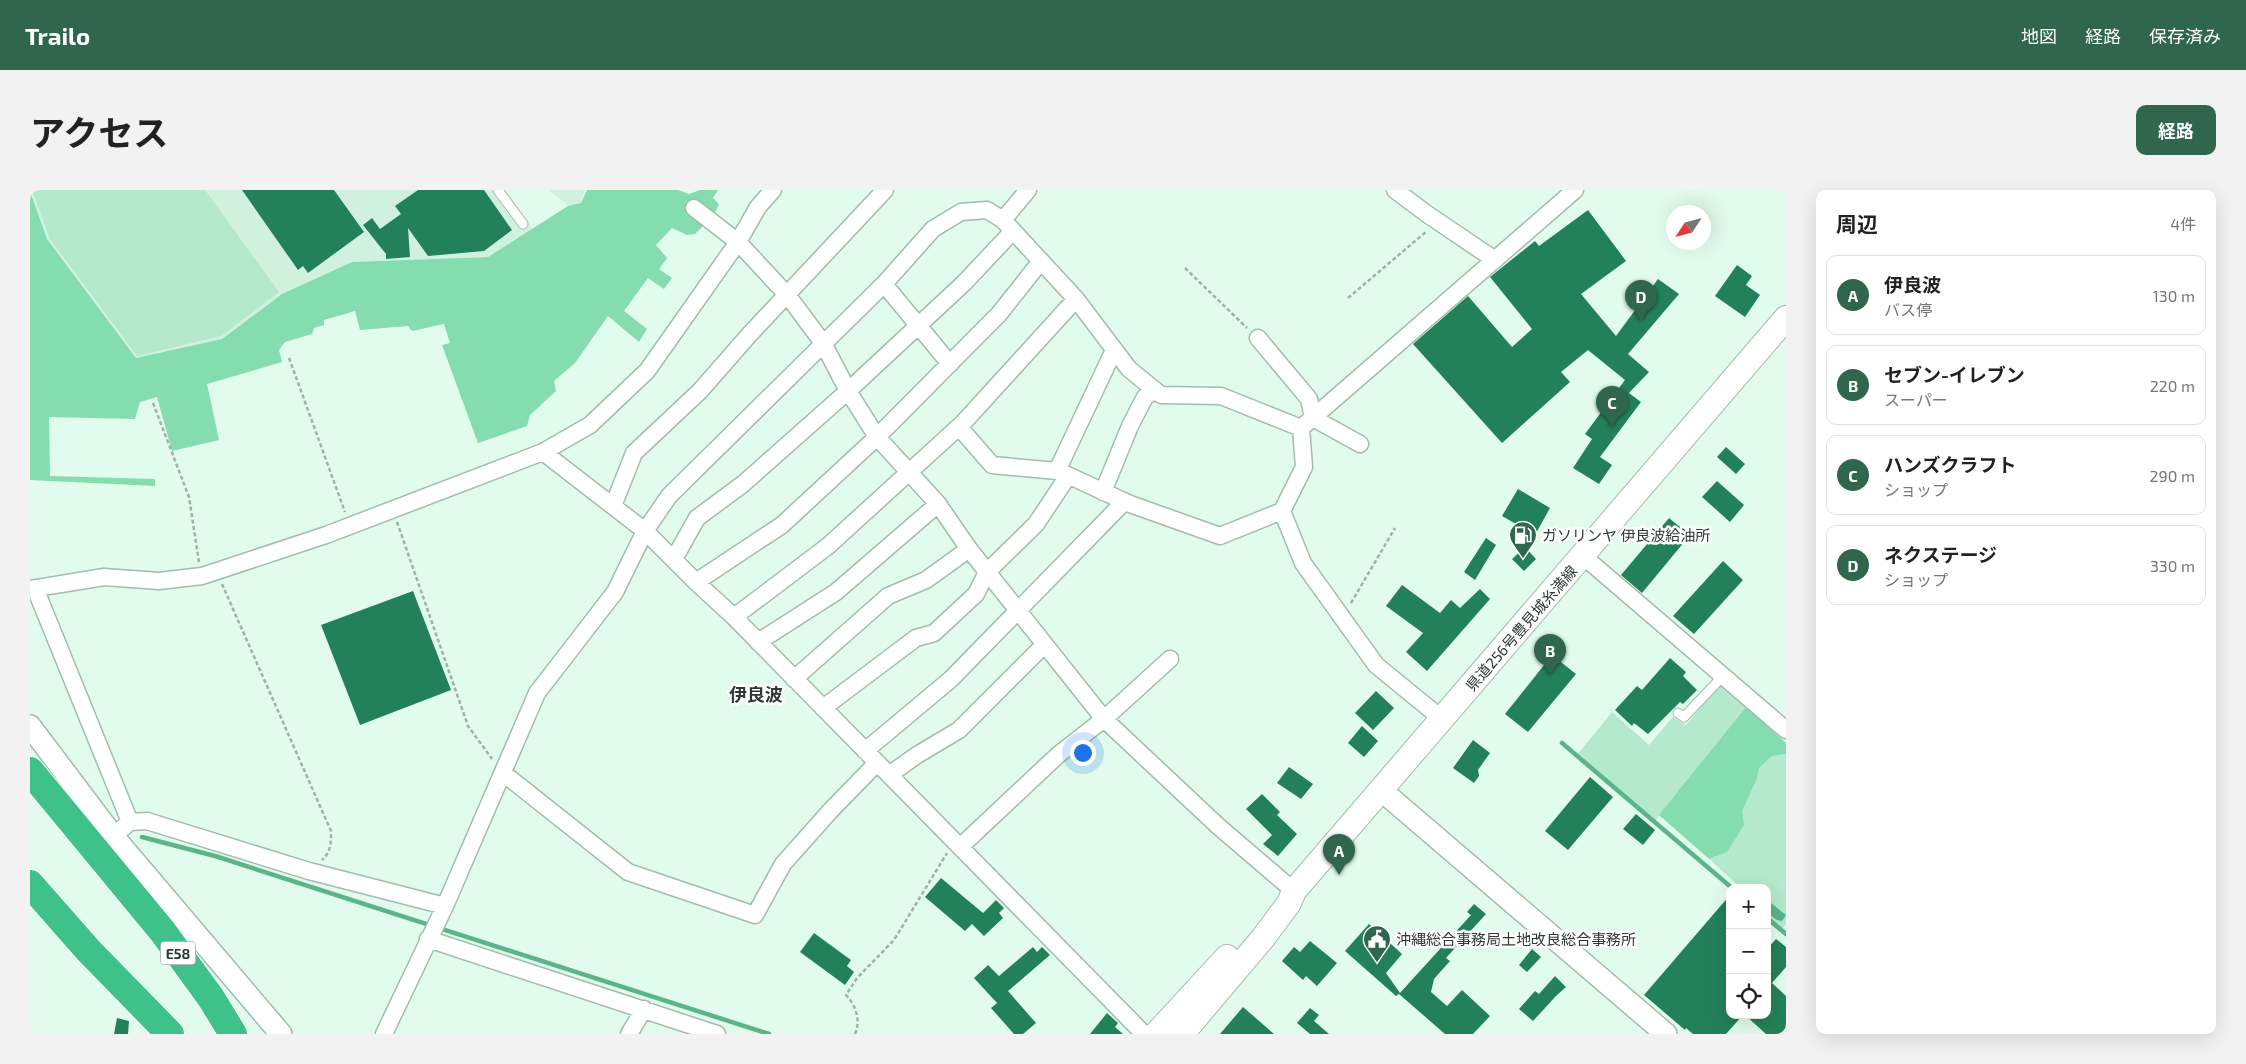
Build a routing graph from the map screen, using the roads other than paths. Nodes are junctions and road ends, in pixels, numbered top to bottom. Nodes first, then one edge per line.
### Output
1 (498, 190) edge
2 (773, 190) edge
3 (885, 190) edge
4 (1396, 190) edge
5 (1574, 190) edge
6 (1026, 191) edge
7 (694, 208) dead end
8 (523, 224) dead end
9 (1008, 225) junction
10 (738, 242) junction
11 (1495, 260) junction
12 (1041, 261) junction
13 (884, 284) junction
14 (788, 296) junction
15 (1076, 299) junction
16 (1785, 323) edge
17 (918, 325) junction
18 (1258, 338) road end
19 (823, 343) junction
20 (1114, 350) junction
21 (950, 364) junction
22 (1155, 390) junction
23 (848, 391) junction
24 (1307, 423) junction
25 (959, 427) junction
26 (877, 437) junction
27 (1360, 444) dead end
28 (543, 452) junction
29 (909, 472) junction
30 (1063, 473) junction
31 (1103, 492) junction
32 (1124, 502) junction
33 (938, 504) junction
34 (613, 506) junction
35 (1282, 511) junction
36 (645, 531) junction
37 (969, 549) junction
38 (1583, 556) junction
39 (674, 559) junction
40 (988, 572) junction
41 (696, 582) junction
42 (33, 588) edge
43 (1018, 611) junction
44 (734, 617) junction
45 (758, 642) junction
46 (1044, 645) junction
47 (1170, 659) dead end
48 (1723, 676) junction
49 (794, 679) junction
50 (823, 708) junction
51 (1678, 713) dead end
52 (1104, 719) junction
53 (1442, 719) junction
54 (30, 726) edge
55 (1786, 730) edge
56 (865, 751) junction
57 (877, 763) junction
58 (30, 771) edge
59 (503, 773) junction
60 (889, 775) junction
61 (1381, 790) junction
62 (130, 822) junction
63 (113, 836) junction
64 (957, 844) junction
65 (30, 884) edge
66 (1294, 891) junction
67 (444, 906) junction
68 (428, 939) junction
69 (644, 1009) junction
70 (1186, 1032) edge
71 (170, 1034) edge
72 (233, 1034) edge
73 (281, 1034) edge
74 (384, 1034) edge
75 (629, 1034) edge
76 (717, 1034) edge
77 (1144, 1034) edge
78 (1156, 1034) edge
79 (1666, 1034) edge

1 - 8 lane
2 - 10 street
3 - 14 street
4 - 11 street
5 - 11 street
6 - 9 street
7 - 10 street
9 - 12 street
9 - 13 street
9 - 17 street
10 - 14 street
10 - 28 street
11 - 24 street
12 - 15 street
12 - 21 street
13 - 17 street
13 - 19 street
14 - 19 street
14 - 34 street
15 - 20 street
15 - 25 street
16 - 38 main road, 県道256号豊見城糸満線
17 - 21 street
17 - 23 street
18 - 24 street
19 - 23 street
19 - 36 street
20 - 22 street
20 - 30 street
21 - 26 street
22 - 24 street
22 - 31 street
23 - 26 street
23 - 39 street
24 - 27 street
24 - 35 street
25 - 29 street
25 - 30 street
26 - 29 street
26 - 41 street
28 - 34 street
28 - 42 street
29 - 33 street
29 - 44 street
30 - 31 street
30 - 40 street
31 - 32 street
32 - 35 street
32 - 43 street
33 - 37 street
33 - 45 street
34 - 36 street
35 - 53 street
36 - 39 street
36 - 59 street
37 - 40 street
37 - 49 street
38 - 48 street
38 - 53 main road, 県道256号豊見城糸満線
39 - 41 street
40 - 43 street
40 - 50 street
41 - 44 street
42 - 62 street
43 - 46 street
43 - 56 street
44 - 45 street
45 - 49 street
46 - 52 street
46 - 60 street
47 - 52 street
48 - 51 lane
48 - 55 street
49 - 50 street
50 - 56 street
52 - 64 street
52 - 66 street
53 - 61 main road, 県道256号豊見城糸満線
54 - 63 street
56 - 57 street
57 - 59 street
57 - 60 street
58 - 72 highway, E58
59 - 67 street
60 - 64 street
61 - 66 main road, 県道256号豊見城糸満線
61 - 79 street
62 - 63 street
62 - 67 street
63 - 73 street
64 - 77 street
65 - 71 highway
66 - 70 main road, 県道256号豊見城糸満線
66 - 78 main road, 県道256号豊見城糸満線
67 - 68 street
68 - 69 street
68 - 74 street
69 - 75 street
69 - 76 street

